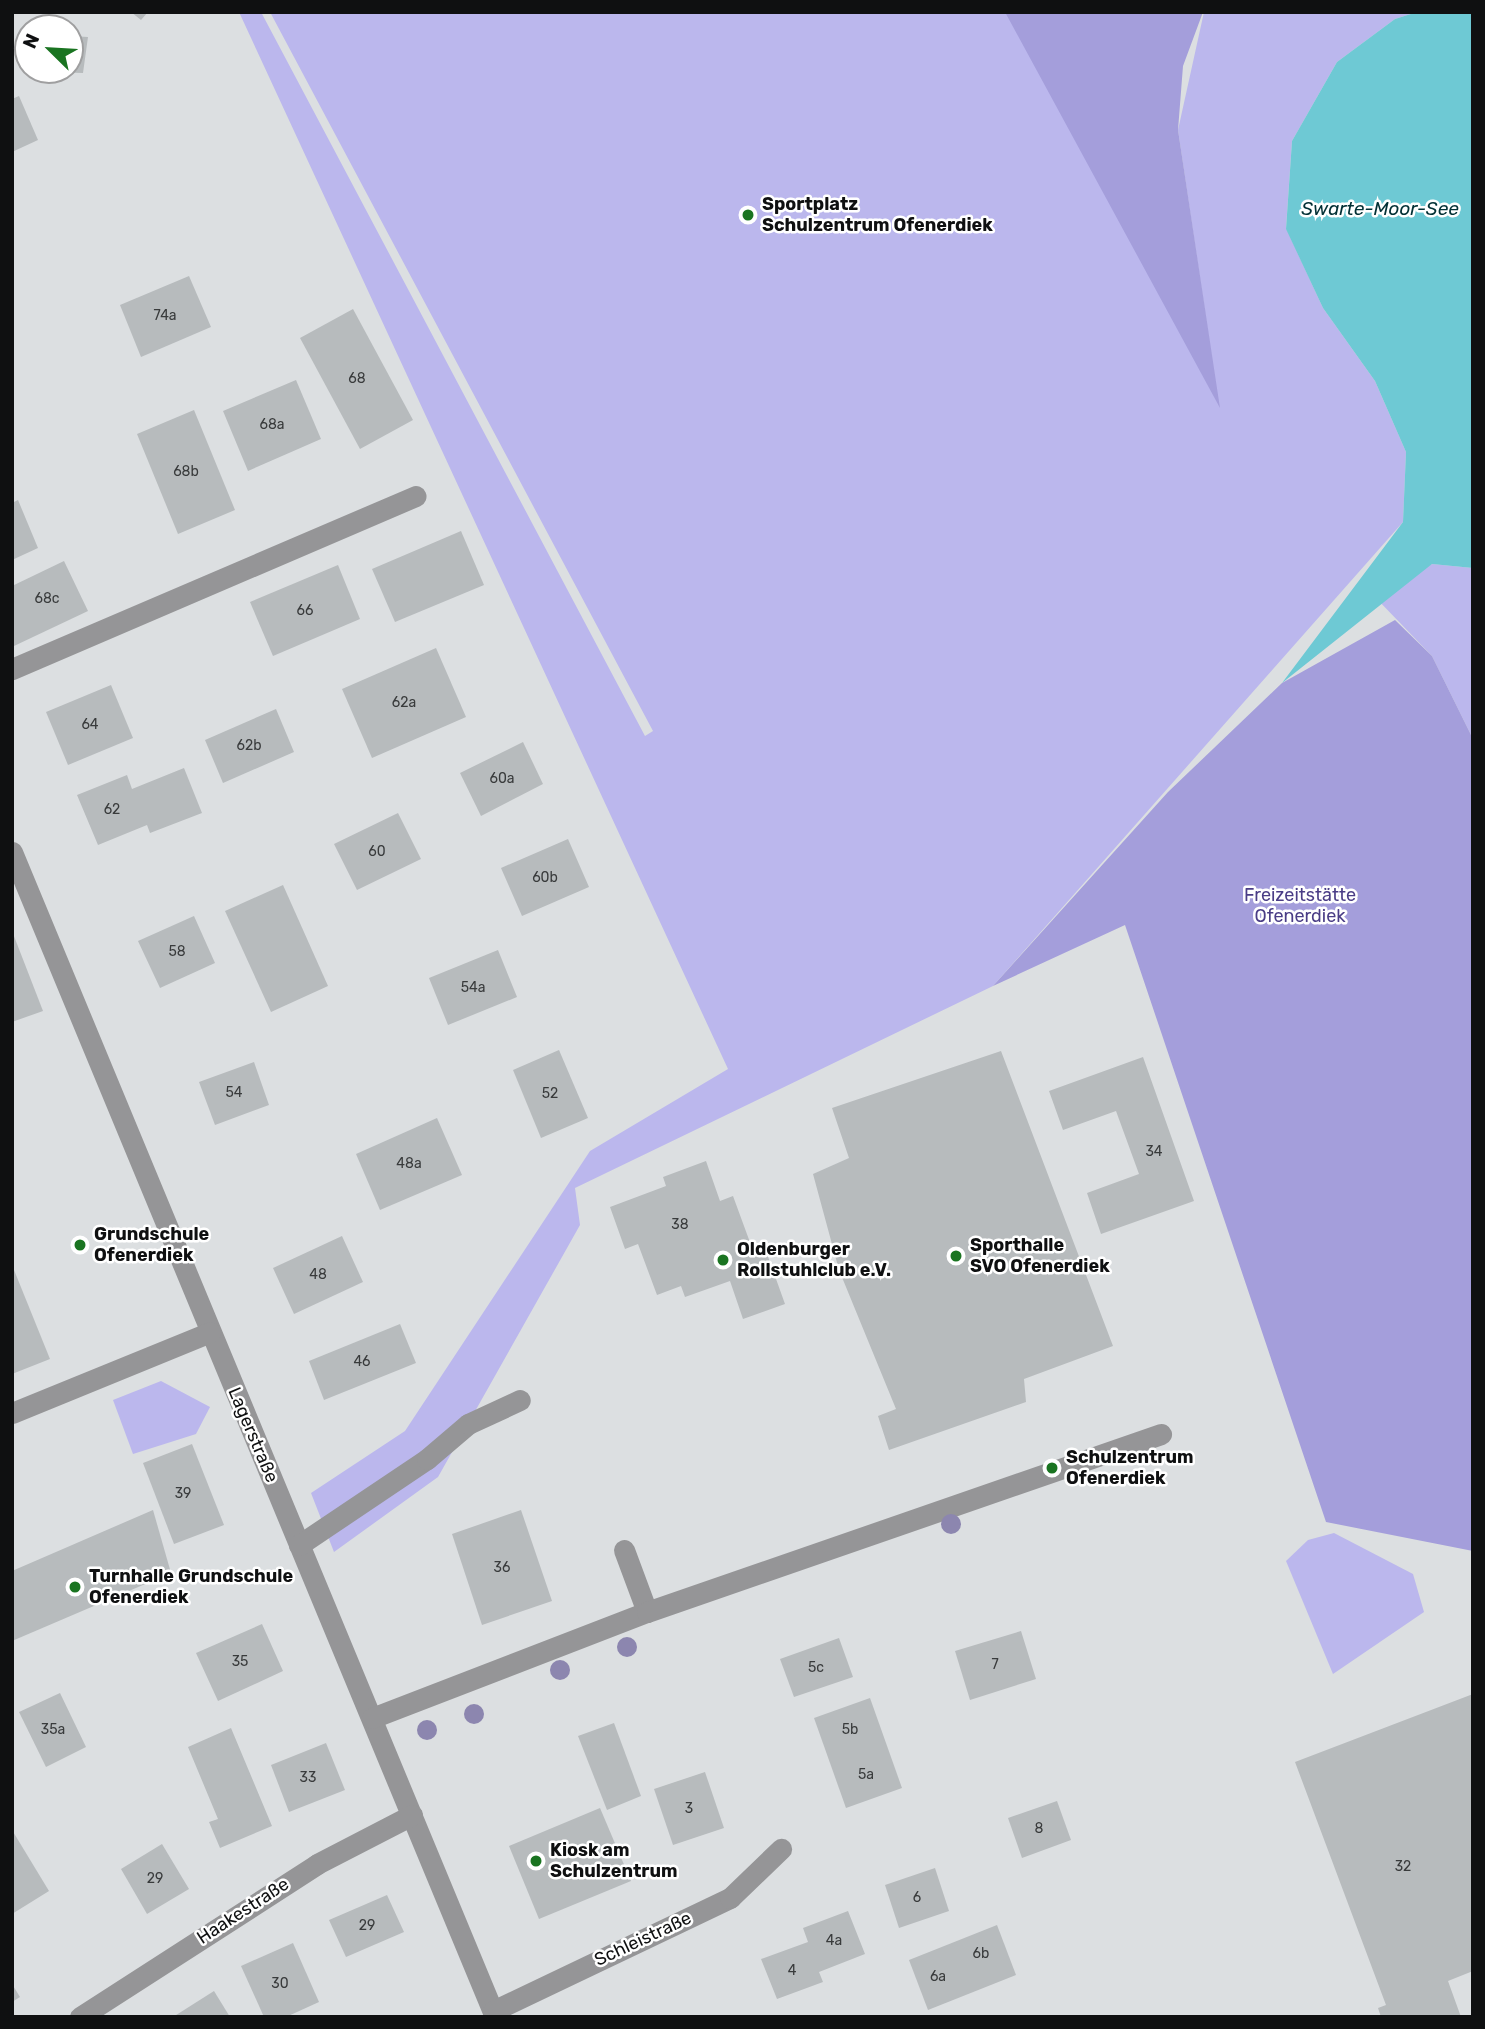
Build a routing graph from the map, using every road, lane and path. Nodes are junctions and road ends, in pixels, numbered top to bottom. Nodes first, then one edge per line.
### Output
1 (415, 496) dead end
2 (12, 669) edge
3 (12, 852) edge
4 (17, 875) edge
5 (210, 1332) junction
6 (520, 1400) dead end
7 (12, 1413) edge
8 (1161, 1434) dead end
9 (299, 1545) junction
10 (624, 1550) dead end
11 (647, 1612) junction
12 (372, 1718) junction
13 (412, 1815) junction
14 (781, 1849) dead end
15 (494, 2014) edge
16 (80, 2017) edge

1 - 2 street
3 - 4 street, Lagerstraße
4 - 5 street, Lagerstraße
5 - 7 street
5 - 9 street, Lagerstraße
6 - 9 street
8 - 11 street
9 - 12 street, Lagerstraße
10 - 11 street
11 - 12 street
12 - 13 street, Lagerstraße
13 - 15 street, Lagerstraße
13 - 16 street, Haakestraße
14 - 15 street, Schleistraße

